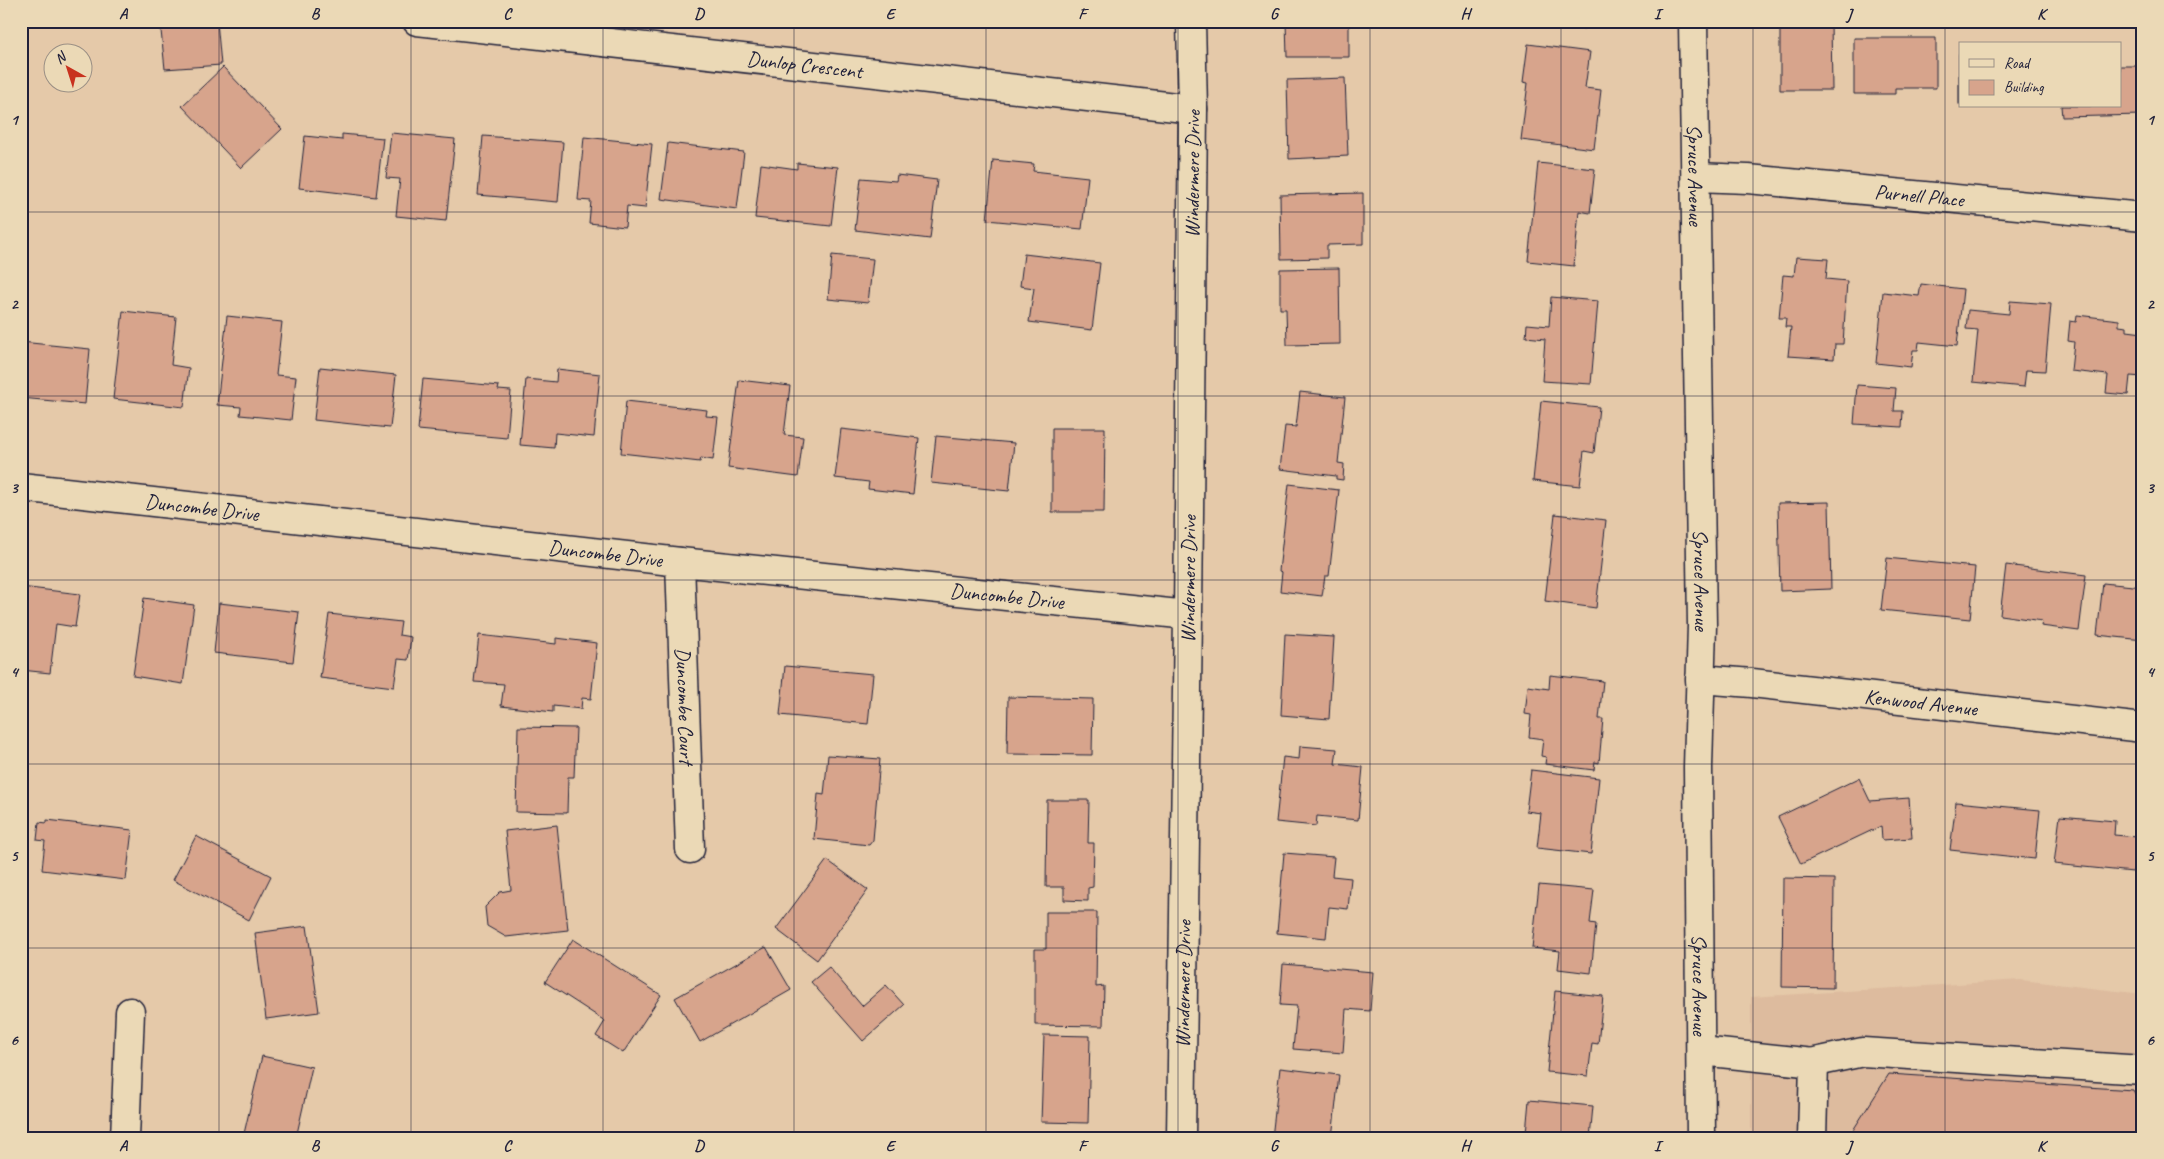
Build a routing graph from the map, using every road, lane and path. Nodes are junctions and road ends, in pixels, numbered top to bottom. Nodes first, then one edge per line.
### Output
1 (417, 21) edge
2 (1191, 21) edge
3 (1694, 21) edge
4 (1193, 109) junction
5 (1696, 177) junction
6 (2143, 217) edge
7 (21, 487) edge
8 (680, 562) junction
9 (1188, 615) junction
10 (1700, 679) junction
11 (2143, 728) edge
12 (690, 849) dead end
13 (130, 1012) dead end
14 (1701, 1051) junction
15 (1811, 1063) junction
16 (2143, 1070) edge
17 (125, 1138) edge
18 (1181, 1138) edge
19 (1701, 1138) edge
20 (1812, 1138) edge

1 - 4 street, Dunlop Crescent
2 - 4 street, Windermere Drive
3 - 5 street, Spruce Avenue
4 - 9 street, Windermere Drive
5 - 6 street, Purnell Place
5 - 10 street, Spruce Avenue
7 - 8 street, Duncombe Drive
8 - 9 street, Duncombe Drive
8 - 12 street, Duncombe Court
9 - 18 street, Windermere Drive
10 - 11 street, Kenwood Avenue
10 - 14 street, Spruce Avenue
13 - 17 street
14 - 15 street
14 - 19 street, Spruce Avenue
15 - 16 street
15 - 20 street

